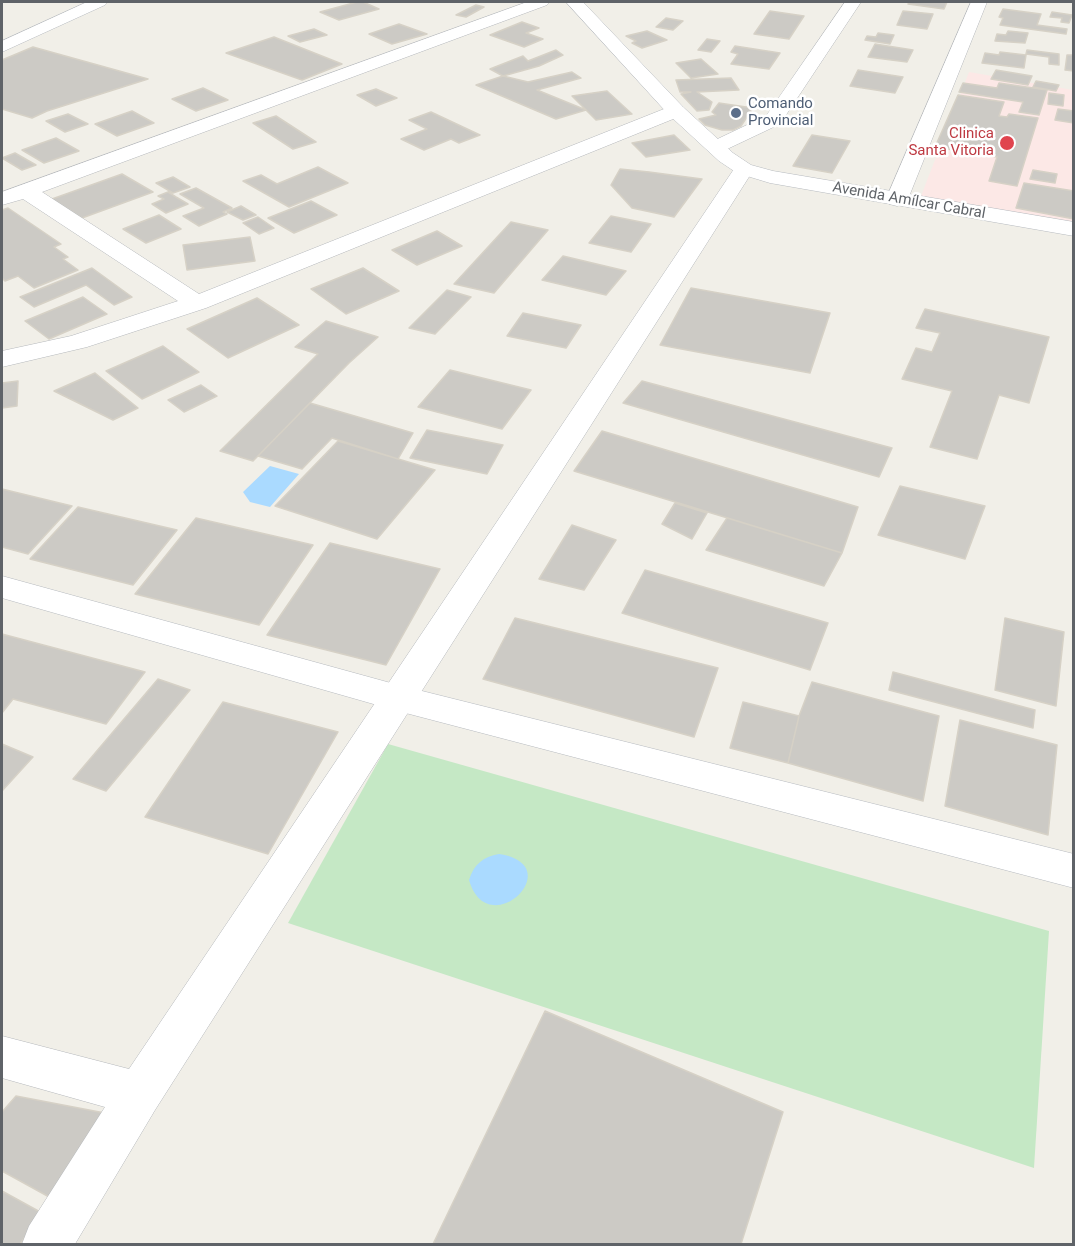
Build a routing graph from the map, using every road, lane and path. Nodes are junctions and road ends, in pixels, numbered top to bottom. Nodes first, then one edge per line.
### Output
1 (99, 2) edge
2 (541, 2) edge
3 (573, 2) edge
4 (853, 2) edge
5 (979, 2) edge
6 (2, 47) edge
7 (676, 111) junction
8 (716, 147) junction
9 (744, 169) junction
10 (25, 190) junction
11 (2, 198) edge
12 (897, 199) junction
13 (1074, 229) edge
14 (197, 303) junction
15 (2, 359) edge
16 (2, 587) edge
17 (398, 698) junction
18 (1074, 871) edge
19 (2, 1057) edge
20 (139, 1094) junction
21 (47, 1245) edge

1 - 6 street
2 - 10 street
3 - 7 street
4 - 8 street
5 - 12 street
7 - 8 street
7 - 14 street
8 - 9 street
9 - 12 street, Avenida Amílcar Cabral
9 - 17 street
10 - 11 street
10 - 14 street
12 - 13 street, Avenida Amílcar Cabral
14 - 15 street
16 - 17 street
17 - 18 street
17 - 20 street
19 - 20 street
20 - 21 street

